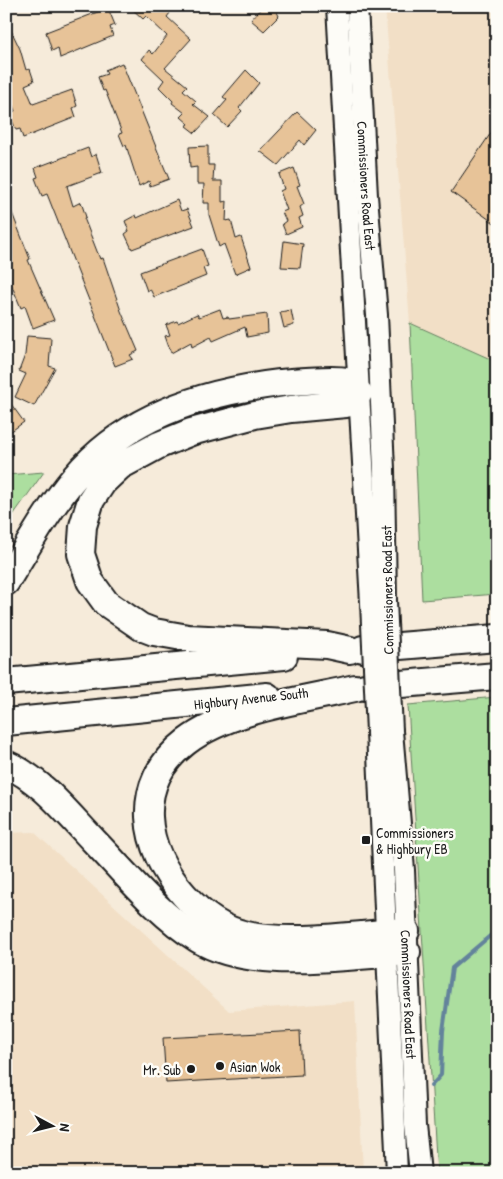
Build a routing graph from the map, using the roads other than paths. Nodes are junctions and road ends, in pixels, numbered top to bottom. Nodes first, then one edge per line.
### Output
1 (337, 6) edge
2 (357, 6) edge
3 (370, 392) junction
4 (6, 582) edge
5 (497, 638) edge
6 (350, 650) junction
7 (497, 676) edge
8 (6, 682) edge
9 (355, 688) junction
10 (6, 722) edge
11 (6, 764) edge
12 (396, 942) junction
13 (397, 1173) edge
14 (420, 1173) edge

1 - 3 main road, Commissioners Road East
2 - 3 main road, Commissioners Road East
3 - 4 highway
3 - 6 highway
3 - 12 main road, Commissioners Road East, bridge
5 - 6 highway
6 - 8 highway
7 - 9 highway, Highbury Avenue South
9 - 10 highway, Highbury Avenue South
9 - 12 highway
11 - 12 highway
12 - 13 main road, Commissioners Road East
12 - 14 main road, Commissioners Road East

